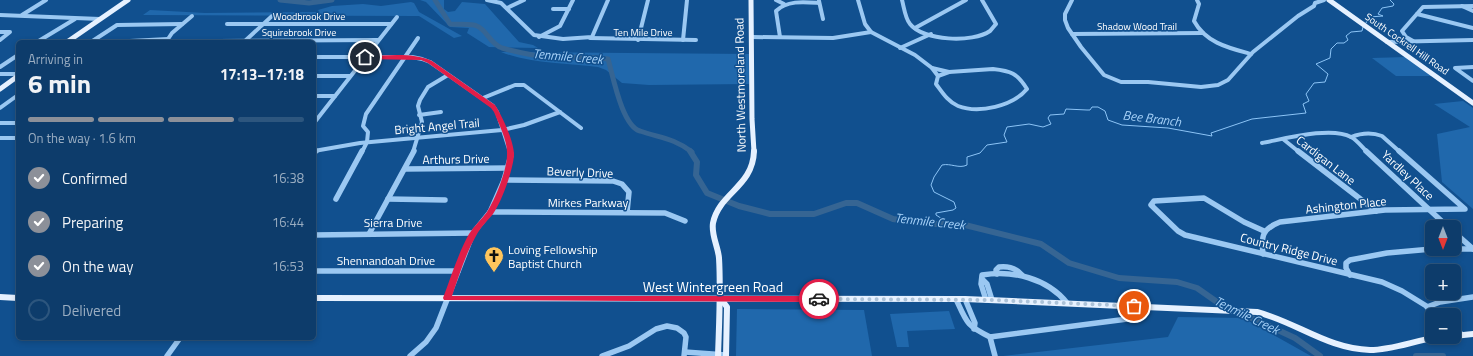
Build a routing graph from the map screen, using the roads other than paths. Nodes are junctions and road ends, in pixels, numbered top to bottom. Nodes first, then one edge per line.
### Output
1 (46, 0) edge
2 (122, 0) edge
3 (128, 0) edge
4 (487, 0) edge
5 (524, 0) edge
6 (573, 0) edge
7 (608, 0) edge
8 (648, 0) edge
9 (687, 0) edge
10 (751, 0) edge
11 (776, 0) edge
12 (858, 0) edge
13 (902, 0) edge
14 (966, 0) edge
15 (982, 0) edge
16 (1072, 0) edge
17 (1197, 0) edge
18 (1324, 0) edge
19 (1332, 0) edge
20 (819, 1) edge
21 (784, 4) junction
22 (1314, 6) junction
23 (1461, 6) junction
24 (1473, 6) edge
25 (507, 8) junction
26 (553, 9) dead end
27 (569, 9) junction
28 (1473, 11) edge
29 (1417, 14) junction
30 (22, 15) junction
31 (1, 16) edge
32 (192, 16) dead end
33 (272, 16) dead end
34 (397, 17) dead end
35 (76, 18) junction
36 (97, 19) junction
37 (823, 19) dead end
38 (182, 24) junction
39 (227, 24) dead end
40 (264, 24) junction
41 (391, 24) junction
42 (915, 28) junction
43 (1473, 28) edge
44 (0, 32) edge
45 (871, 32) junction
46 (930, 34) junction
47 (1072, 34) junction
48 (1203, 34) junction
49 (539, 37) junction
50 (780, 37) junction
51 (418, 38) dead end
52 (591, 38) junction
53 (752, 38) junction
54 (0, 40) edge
55 (40, 40) edge
56 (65, 40) edge
57 (70, 40) edge
58 (94, 40) edge
59 (168, 40) edge
60 (246, 40) edge
61 (316, 40) edge
62 (378, 40) junction
63 (638, 40) junction
64 (683, 40) junction
65 (696, 40) dead end
66 (1473, 40) edge
67 (1413, 41) junction
68 (1390, 42) junction
69 (901, 47) junction
70 (1251, 54) junction
71 (16, 56) edge
72 (316, 57) edge
73 (365, 57) junction
74 (404, 57) junction
75 (0, 67) edge
76 (1473, 67) edge
77 (932, 68) junction
78 (949, 72) junction
79 (0, 74) edge
80 (16, 74) edge
81 (16, 75) edge
82 (16, 75) edge
83 (448, 75) junction
84 (316, 76) edge
85 (350, 76) junction
86 (938, 76) junction
87 (1473, 82) edge
88 (0, 85) edge
89 (0, 89) edge
90 (16, 96) edge
91 (316, 96) edge
92 (334, 96) junction
93 (483, 98) junction
94 (1473, 99) edge
95 (11, 100) junction
96 (16, 100) edge
97 (1473, 104) edge
98 (0, 108) edge
99 (442, 112) dead end
100 (560, 112) junction
101 (419, 115) junction
102 (316, 118) edge
103 (0, 123) edge
104 (16, 123) edge
105 (581, 128) dead end
106 (504, 130) junction
107 (0, 138) edge
108 (16, 138) edge
109 (418, 138) junction
110 (1352, 138) junction
111 (1283, 139) junction
112 (366, 142) junction
113 (1262, 143) dead end
114 (316, 151) edge
115 (508, 168) junction
116 (405, 169) junction
117 (504, 180) junction
118 (336, 198) dead end
119 (388, 199) junction
120 (445, 200) dead end
121 (1428, 209) junction
122 (1376, 211) junction
123 (490, 212) junction
124 (627, 212) junction
125 (1440, 220) edge
126 (685, 221) dead end
127 (1264, 231) junction
128 (473, 233) junction
129 (316, 234) edge
130 (369, 234) junction
131 (1461, 238) edge
132 (1425, 249) edge
133 (1461, 249) edge
134 (1473, 249) edge
135 (1263, 254) junction
136 (316, 271) edge
137 (458, 271) junction
138 (1350, 275) junction
139 (1473, 297) edge
140 (0, 298) edge
141 (16, 298) edge
142 (316, 298) edge
143 (447, 298) junction
144 (721, 299) junction
145 (956, 299) junction
146 (965, 299) junction
147 (1065, 299) junction
148 (989, 300) junction
149 (1134, 306) junction
150 (1427, 306) junction
151 (1430, 308) edge
152 (974, 329) junction
153 (1473, 334) edge
154 (1461, 335) edge
155 (990, 337) junction
156 (1425, 338) edge
157 (179, 340) edge
158 (684, 354) edge
159 (703, 354) edge
160 (722, 355) edge
161 (167, 356) edge
162 (410, 356) edge
163 (602, 356) edge
164 (995, 356) edge

1 - 30 street
2 - 36 main road
3 - 36 main road
4 - 25 street
5 - 25 street
6 - 27 street
7 - 52 street
8 - 63 street
9 - 64 street
10 - 53 main road, North Westmoreland Road
11 - 21 street
12 - 45 street
13 - 42 street
14 - 42 street
15 - 46 street
16 - 47 street
17 - 48 street
18 - 22 street
19 - 22 street
19 - 68 main road, South Cockrell Hill Road
20 - 21 street
20 - 37 street
21 - 50 street
22 - 70 street
23 - 24 street
23 - 28 street
23 - 29 street
25 - 49 street
26 - 27 street
27 - 49 street
29 - 43 street
29 - 67 street
30 - 31 street
30 - 35 street
32 - 38 street
33 - 40 street
34 - 41 street
35 - 36 street
35 - 55 street
36 - 56 main road
36 - 57 main road
38 - 58 street
38 - 59 street
39 - 40 street, Woodbrook Drive
40 - 41 street, Woodbrook Drive
40 - 60 street
41 - 62 street
42 - 46 street
44 - 54 street
45 - 50 street
45 - 69 street
46 - 69 street
47 - 48 street, Shadow Wood Trail
47 - 70 street
48 - 70 street
49 - 52 street, Ten Mile Drive
50 - 53 street
51 - 74 street
52 - 63 street, Ten Mile Drive
53 - 144 main road, North Westmoreland Road
61 - 62 street, Squirebrook Drive
62 - 73 street
63 - 64 street, Ten Mile Drive
64 - 65 street, Ten Mile Drive
66 - 67 street
67 - 68 street
68 - 94 main road, South Cockrell Hill Road
68 - 97 main road, South Cockrell Hill Road
69 - 77 street
71 - 75 street
72 - 73 street
73 - 74 street
73 - 85 street
74 - 83 street
74 - 112 street
76 - 87 street
77 - 78 street
77 - 86 street
78 - 86 street
78 - 86 street
79 - 80 street
81 - 88 main road
82 - 89 main road
83 - 93 street
83 - 101 street
84 - 85 street
85 - 92 street
90 - 95 street
91 - 92 street
92 - 102 street
93 - 100 street
93 - 106 street
95 - 96 street
95 - 98 street
99 - 101 street
100 - 105 street
100 - 106 street, Bright Angel Trail
101 - 109 street
103 - 104 street
106 - 109 street, Bright Angel Trail
106 - 115 street
107 - 108 street
109 - 112 street, Bright Angel Trail
109 - 116 street
110 - 111 street
110 - 121 street, Yardley Place
110 - 121 street, Ashington Place
111 - 113 street
111 - 122 street, Cardigan Lane
112 - 114 street, Bright Angel Trail
112 - 118 street
115 - 116 street, Arthurs Drive
115 - 117 street
116 - 119 street
117 - 123 street
117 - 124 street, Beverly Drive
119 - 120 street
119 - 130 street
121 - 122 street, Ashington Place
121 - 125 street, Yardley Place
122 - 127 street, Ashington Place
123 - 124 street, Mirkes Parkway
123 - 128 street
124 - 126 street, Mirkes Parkway
127 - 135 street
127 - 135 street, Country Ridge Drive
128 - 130 street, Sierra Drive
128 - 137 street
129 - 130 street, Sierra Drive
131 - 134 street
132 - 138 street
133 - 134 street
135 - 138 street, Country Ridge Drive
136 - 137 street, Shennandoah Drive
137 - 143 street
138 - 150 street, Country Ridge Drive
139 - 150 street
140 - 141 main road
142 - 143 main road, West Wintergreen Road
143 - 144 main road, West Wintergreen Road
143 - 162 street
144 - 145 main road, West Wintergreen Road
144 - 160 main road, North Westmoreland Road
145 - 146 main road, West Wintergreen Road
145 - 152 street
146 - 148 main road, West Wintergreen Road
146 - 152 street
147 - 148 main road, West Wintergreen Road
147 - 148 street
147 - 149 main road, West Wintergreen Road
149 - 155 street
149 - 156 main road, West Wintergreen Road
150 - 151 street, Country Ridge Drive
152 - 155 street
153 - 154 main road
155 - 164 street
157 - 161 street
158 - 159 street
158 - 163 street
159 - 160 street

